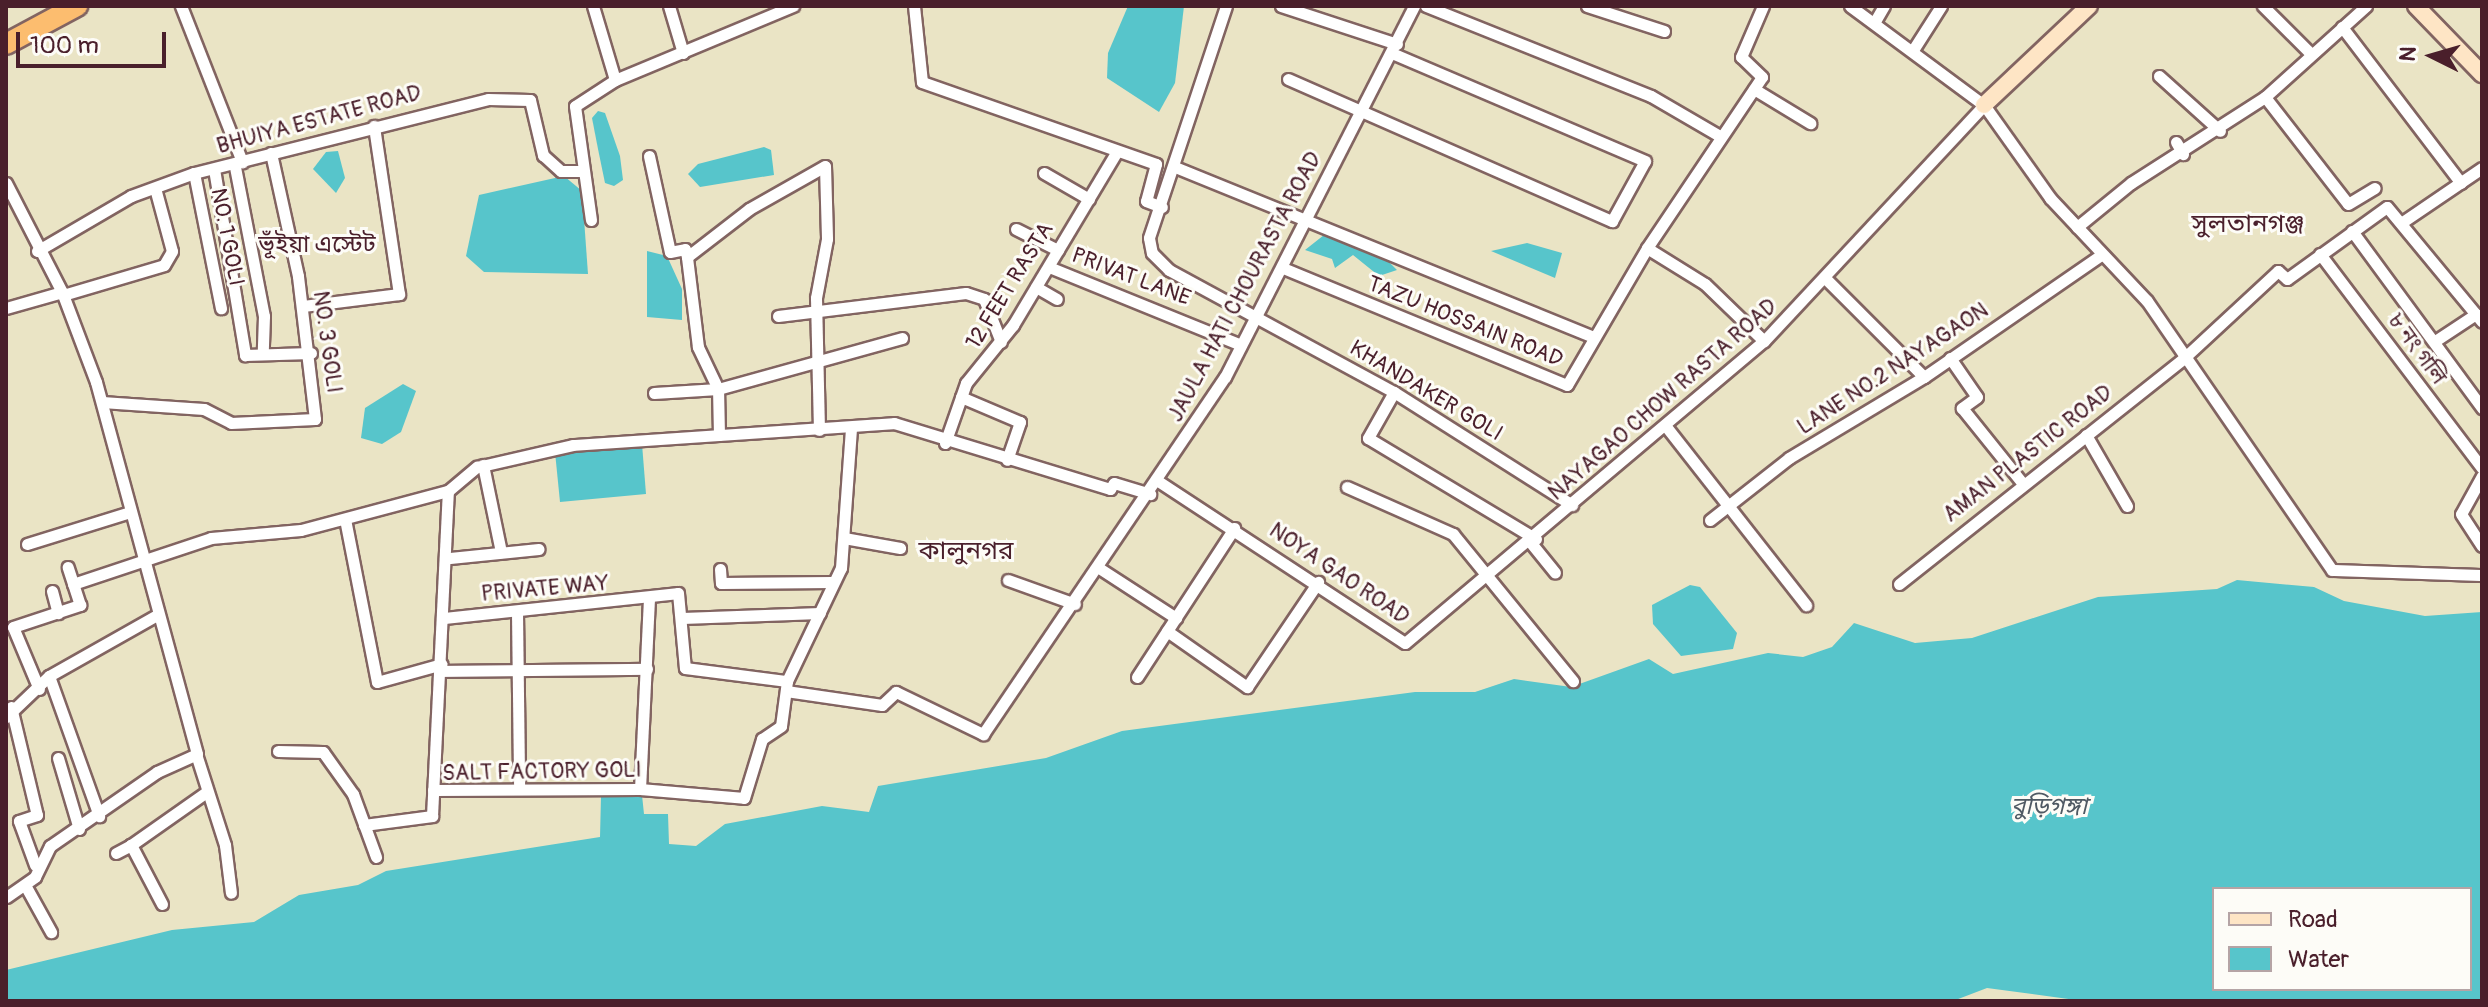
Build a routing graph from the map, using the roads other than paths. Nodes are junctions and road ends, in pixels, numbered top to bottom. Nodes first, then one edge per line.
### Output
1 (77, 6) edge
2 (181, 6) edge
3 (593, 6) edge
4 (669, 6) edge
5 (793, 6) edge
6 (914, 6) edge
7 (1226, 6) edge
8 (1281, 6) edge
9 (1414, 6) edge
10 (1426, 6) edge
11 (1587, 6) edge
12 (1763, 6) edge
13 (1850, 6) edge
14 (1884, 6) edge
15 (1941, 6) edge
16 (2089, 6) edge
17 (2263, 6) edge
18 (2366, 6) edge
19 (2416, 6) edge
20 (772, 10) edge
21 (52, 12) edge
22 (1874, 23) junction
23 (2342, 27) junction
24 (1664, 31) dead end
25 (6, 44) edge
26 (1396, 49) junction
27 (1913, 50) junction
28 (683, 53) junction
29 (2311, 54) junction
30 (2482, 74) edge
31 (2159, 76) dead end
32 (1288, 79) dead end
33 (615, 80) junction
34 (1754, 89) junction
35 (2265, 97) junction
36 (1984, 105) junction
37 (1363, 115) junction
38 (1810, 123) dead end
39 (374, 126) junction
40 (2220, 131) junction
41 (1718, 135) junction
42 (2176, 142) dead end
43 (271, 153) junction
44 (1116, 153) junction
45 (2183, 154) junction
46 (649, 156) dead end
47 (238, 165) junction
48 (1175, 167) junction
49 (2482, 168) edge
50 (214, 169) junction
51 (580, 171) junction
52 (194, 173) junction
53 (1044, 173) dead end
54 (6, 183) edge
55 (2461, 183) junction
56 (155, 188) junction
57 (2375, 188) dead end
58 (1089, 199) junction
59 (1162, 207) junction
60 (1308, 218) junction
61 (591, 220) dead end
62 (2401, 223) junction
63 (2077, 227) junction
64 (1016, 229) dead end
65 (2352, 231) junction
66 (1647, 248) junction
67 (1058, 250) junction
68 (37, 251) junction
69 (2320, 254) junction
70 (2101, 255) junction
71 (687, 257) junction
72 (1049, 267) junction
73 (1283, 268) junction
74 (1827, 280) junction
75 (1036, 287) junction
76 (63, 294) junction
77 (1057, 299) dead end
78 (303, 306) junction
79 (6, 308) edge
80 (221, 308) dead end
81 (816, 310) junction
82 (1256, 315) junction
83 (778, 316) dead end
84 (2479, 318) edge
85 (1594, 337) junction
86 (902, 338) dead end
87 (1764, 341) junction
88 (2435, 341) junction
89 (1001, 342) junction
90 (1241, 345) junction
91 (311, 353) junction
92 (263, 354) junction
93 (816, 357) junction
94 (1950, 358) junction
95 (2184, 358) junction
96 (1924, 377) junction
97 (718, 389) junction
98 (1394, 392) junction
99 (654, 393) dead end
100 (961, 397) junction
101 (102, 402) junction
102 (2482, 408) edge
103 (851, 429) junction
104 (1668, 429) junction
105 (819, 430) junction
106 (719, 435) junction
107 (2086, 435) junction
108 (945, 443) junction
109 (1007, 460) junction
110 (483, 465) junction
111 (2482, 468) edge
112 (2482, 476) edge
113 (1158, 481) junction
114 (2023, 484) junction
115 (1347, 487) dead end
116 (448, 491) junction
117 (1150, 494) junction
118 (1572, 505) junction
119 (1728, 505) junction
120 (2127, 506) dead end
121 (130, 512) junction
122 (345, 519) junction
123 (1710, 520) dead end
124 (1234, 528) junction
125 (844, 538) junction
126 (1533, 541) junction
127 (27, 544) dead end
128 (2482, 546) edge
129 (900, 548) dead end
130 (539, 549) dead end
131 (501, 552) junction
132 (450, 558) junction
133 (143, 563) junction
134 (68, 567) dead end
135 (1099, 568) junction
136 (720, 569) dead end
137 (1555, 573) dead end
138 (2482, 575) edge
139 (1491, 577) junction
140 (1008, 580) dead end
141 (832, 582) junction
142 (1318, 582) junction
143 (73, 584) junction
144 (1899, 584) dead end
145 (52, 591) dead end
146 (649, 599) junction
147 (1075, 604) junction
148 (1806, 605) dead end
149 (517, 612) junction
150 (58, 613) junction
151 (820, 613) junction
152 (155, 616) junction
153 (445, 618) junction
154 (682, 618) junction
155 (1176, 618) junction
156 (1167, 631) junction
157 (442, 667) junction
158 (647, 669) junction
159 (520, 671) junction
160 (49, 676) junction
161 (1137, 677) dead end
162 (1573, 681) dead end
163 (787, 686) junction
164 (39, 689) junction
165 (7, 714) edge
166 (278, 751) dead end
167 (197, 754) junction
168 (58, 758) dead end
169 (519, 788) junction
170 (640, 789) junction
171 (433, 790) junction
172 (205, 793) junction
173 (99, 816) junction
174 (364, 825) junction
175 (79, 829) junction
176 (131, 845) junction
177 (116, 853) dead end
178 (376, 857) dead end
179 (35, 865) junction
180 (25, 885) junction
181 (231, 893) dead end
182 (6, 897) edge
183 (162, 904) dead end
184 (51, 932) dead end

1 - 21 highway
2 - 47 street
3 - 33 street
4 - 28 street
5 - 20 street
6 - 44 street
7 - 48 street
8 - 26 street
9 - 26 street, JAULA HATI CHOURASTA ROAD
10 - 41 street
11 - 24 street
12 - 34 street
13 - 22 street
14 - 22 street
15 - 27 street
16 - 36 street
17 - 29 street
18 - 23 street
19 - 30 street
20 - 28 street
21 - 25 highway
22 - 27 street
23 - 29 street
23 - 55 street
26 - 37 street, JAULA HATI CHOURASTA ROAD
26 - 37 street
27 - 36 street
28 - 33 street
29 - 35 street
31 - 40 street
32 - 37 street
33 - 51 street
34 - 38 street
34 - 41 street, TAZU HOSSAIN ROAD
35 - 40 street
35 - 57 street
36 - 63 street
36 - 74 street, NAYAGAO CHOW RASTA ROAD
37 - 60 street, JAULA HATI CHOURASTA ROAD
39 - 43 street, BHUIYA ESTATE ROAD
39 - 51 street, BHUIYA ESTATE ROAD
39 - 78 street
40 - 45 street
41 - 66 street, TAZU HOSSAIN ROAD
42 - 45 street
43 - 47 street, BHUIYA ESTATE ROAD
43 - 78 street, NO. 3 GOLI
44 - 58 street, 12 FEET RASTA
44 - 59 street
45 - 63 street
46 - 71 street
47 - 50 street, BHUIYA ESTATE ROAD
47 - 92 street
48 - 59 street
48 - 60 street
49 - 55 street
50 - 52 street, BHUIYA ESTATE ROAD
50 - 92 street
51 - 61 street
52 - 56 street, BHUIYA ESTATE ROAD
52 - 80 street, NO. 1 GOLI
53 - 58 street
54 - 68 street
55 - 62 street
56 - 68 street, BHUIYA ESTATE ROAD
56 - 76 street
58 - 67 street, 12 FEET RASTA
59 - 82 street, KHANDAKER GOLI
60 - 73 street, JAULA HATI CHOURASTA ROAD
60 - 85 street
62 - 65 street
62 - 84 street
63 - 70 street
64 - 67 street
65 - 69 street
65 - 88 street
66 - 85 street, TAZU HOSSAIN ROAD
66 - 87 street
67 - 72 street, 12 FEET RASTA
68 - 76 street
69 - 95 street, AMAN PLASTIC ROAD
69 - 111 street, ৮ নং গলি
70 - 94 street, LANE NO.2 NAYAGAON
70 - 95 street
71 - 81 street
71 - 97 street
72 - 75 street, 12 FEET RASTA
72 - 90 street, PRIVAT LANE
73 - 82 street, JAULA HATI CHOURASTA ROAD
73 - 85 street, TAZU HOSSAIN ROAD
74 - 87 street, NAYAGAO CHOW RASTA ROAD
74 - 96 street
75 - 77 street
75 - 89 street, 12 FEET RASTA
76 - 79 street
76 - 101 street
78 - 91 street, NO. 3 GOLI
81 - 83 street
81 - 89 street
81 - 93 street
82 - 90 street, JAULA HATI CHOURASTA ROAD
82 - 98 street, KHANDAKER GOLI
84 - 88 street
86 - 93 street
87 - 104 street, NAYAGAO CHOW RASTA ROAD
88 - 102 street
89 - 100 street, 12 FEET RASTA
90 - 113 street, JAULA HATI CHOURASTA ROAD
91 - 92 street
91 - 101 street, NO. 3 GOLI
93 - 97 street
93 - 105 street
94 - 96 street, LANE NO.2 NAYAGAON
94 - 114 street
95 - 107 street, AMAN PLASTIC ROAD
95 - 138 street
96 - 119 street, LANE NO.2 NAYAGAON
97 - 99 street
97 - 106 street
98 - 118 street, KHANDAKER GOLI
98 - 126 street
100 - 108 street, 12 FEET RASTA
100 - 109 street
101 - 121 street
103 - 105 street
103 - 108 street
103 - 125 street
104 - 118 street, NAYAGAO CHOW RASTA ROAD
104 - 119 street
105 - 106 street
106 - 110 street
107 - 114 street, AMAN PLASTIC ROAD
107 - 120 street
108 - 109 street
109 - 117 street
110 - 116 street
110 - 131 street
112 - 128 street
113 - 117 street, JAULA HATI CHOURASTA ROAD
113 - 124 street, NOYA GAO ROAD
114 - 144 street, AMAN PLASTIC ROAD
115 - 139 street
116 - 122 street
116 - 132 street
117 - 135 street, JAULA HATI CHOURASTA ROAD
118 - 126 street, NAYAGAO CHOW RASTA ROAD
119 - 123 street, LANE NO.2 NAYAGAON
119 - 148 street
121 - 127 street
121 - 133 street
122 - 133 street
122 - 157 street
124 - 142 street, NOYA GAO ROAD
124 - 155 street
125 - 129 street
125 - 141 street
126 - 137 street
126 - 139 street, NAYAGAO CHOW RASTA ROAD
130 - 131 street
131 - 132 street
132 - 153 street
133 - 143 street
133 - 152 street
134 - 143 street
135 - 147 street, JAULA HATI CHOURASTA ROAD
135 - 155 street
136 - 141 street
139 - 142 street, NOYA GAO ROAD
139 - 162 street
140 - 147 street
141 - 151 street
142 - 156 street
143 - 150 street
145 - 150 street
146 - 149 street, PRIVATE WAY
146 - 154 street, PRIVATE WAY
146 - 158 street
147 - 163 street, JAULA HATI CHOURASTA ROAD
149 - 153 street, PRIVATE WAY
149 - 159 street
150 - 164 street
151 - 154 street
151 - 163 street
152 - 160 street
152 - 167 street
153 - 157 street
154 - 163 street
155 - 156 street
156 - 161 street
157 - 159 street
157 - 171 street
158 - 159 street
158 - 170 street
159 - 169 street
160 - 164 street
160 - 173 street
163 - 170 street, SALT FACTORY GOLI
164 - 165 street
165 - 179 street
166 - 174 street
167 - 172 street
167 - 173 street
168 - 175 street
169 - 170 street, SALT FACTORY GOLI
169 - 171 street, SALT FACTORY GOLI
171 - 174 street, SALT FACTORY GOLI
172 - 176 street
172 - 181 street
173 - 175 street
174 - 178 street
175 - 179 street
176 - 177 street
176 - 183 street
179 - 180 street
180 - 182 street
180 - 184 street

